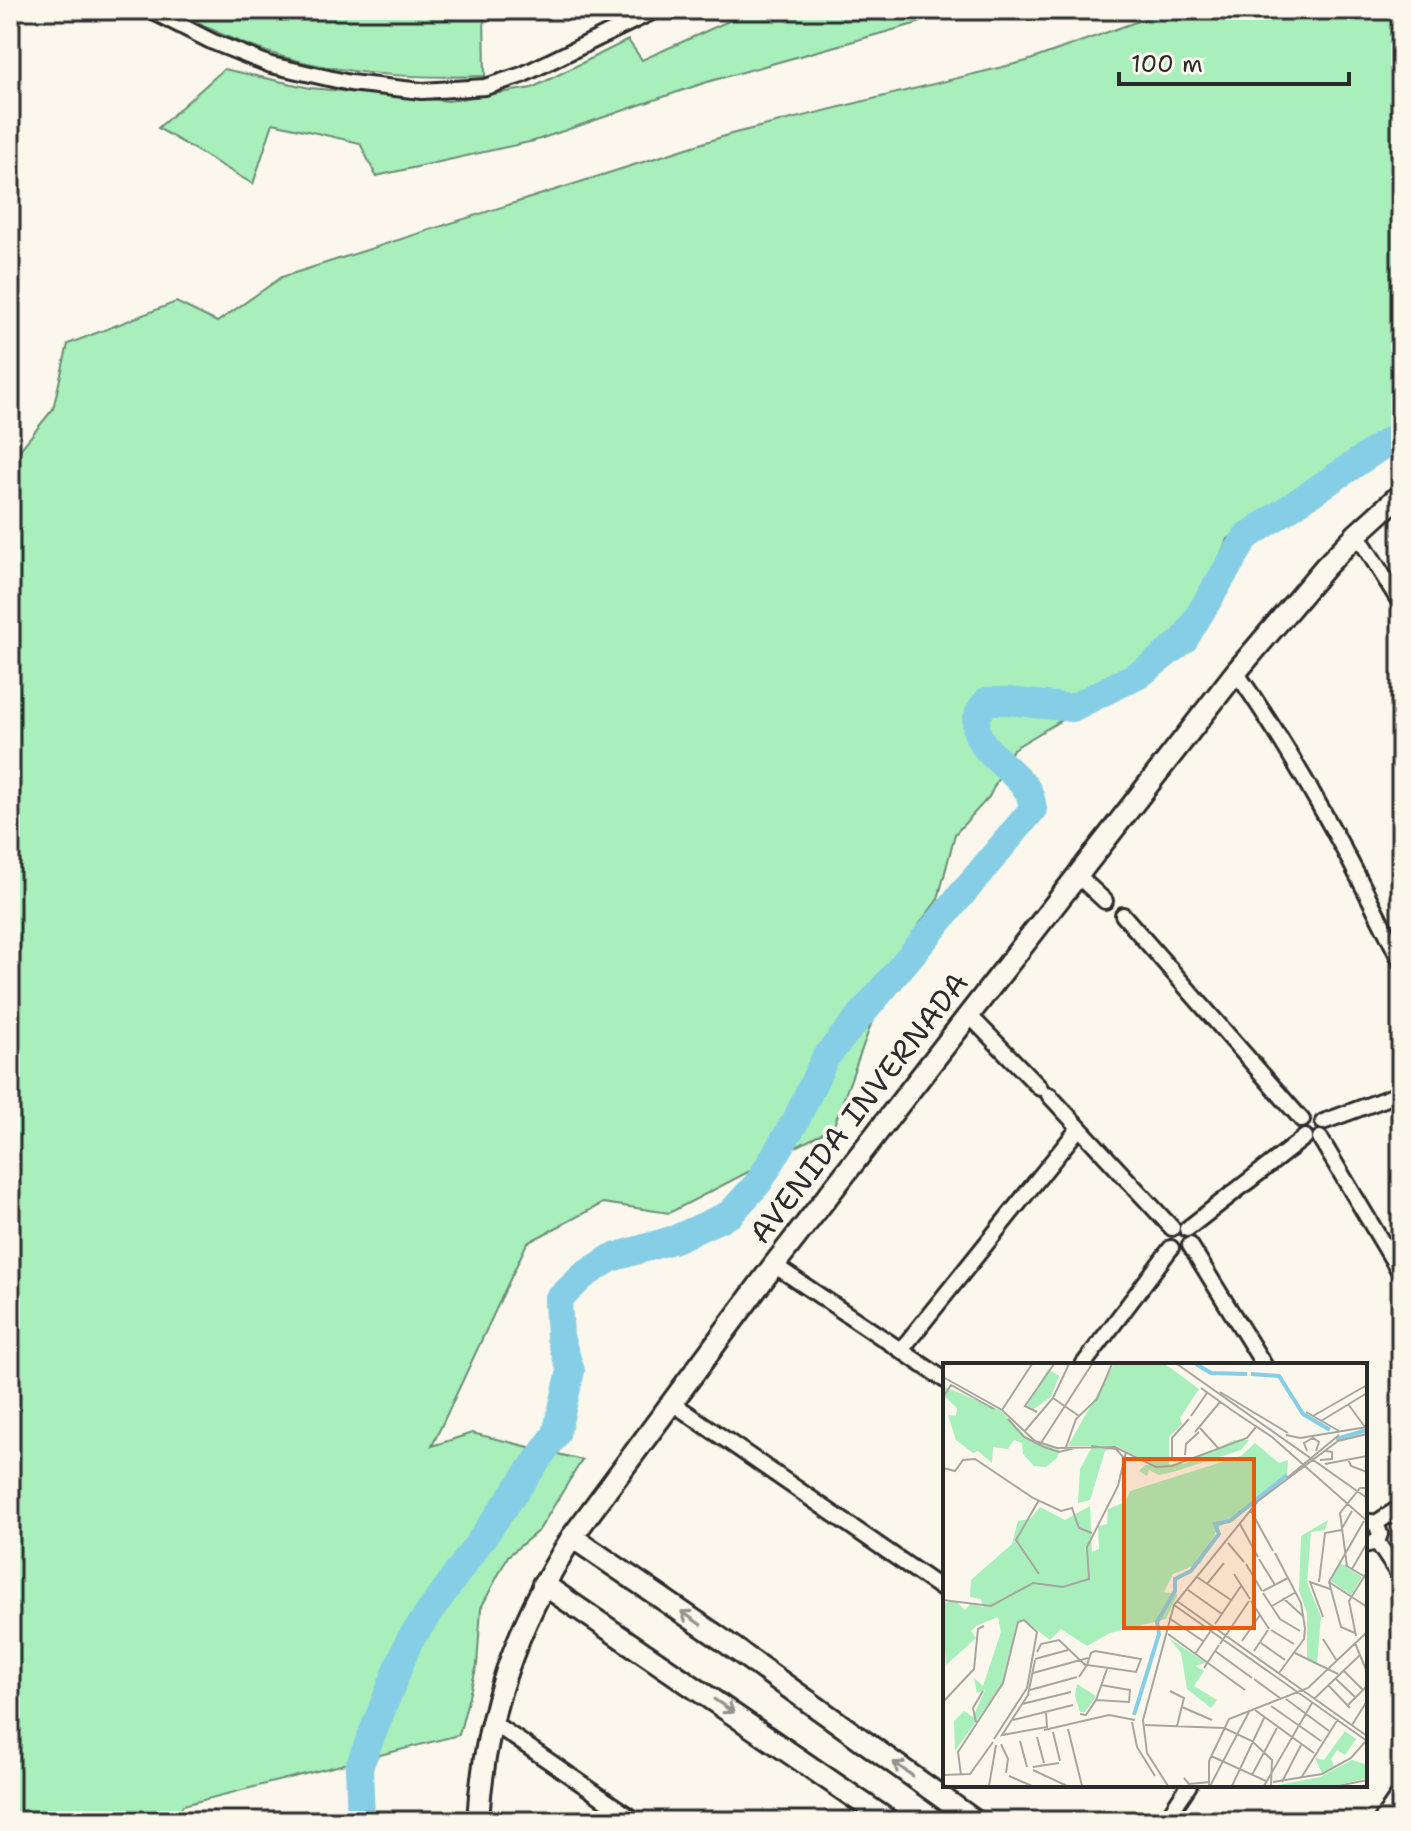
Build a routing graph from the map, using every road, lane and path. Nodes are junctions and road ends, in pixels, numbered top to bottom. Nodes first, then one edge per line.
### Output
1 (150, 10) edge
2 (656, 10) edge
3 (1401, 494) edge
4 (1357, 534) junction
5 (1401, 604) edge
6 (1236, 672) junction
7 (1077, 875) junction
8 (1105, 901) dead end
9 (1123, 915) dead end
10 (1401, 962) edge
11 (970, 1016) junction
12 (1401, 1093) edge
13 (1302, 1120) junction
14 (1323, 1122) junction
15 (1079, 1128) junction
16 (1312, 1138) junction
17 (1180, 1229) junction
18 (1190, 1245) junction
19 (1171, 1248) junction
20 (774, 1265) junction
21 (1401, 1274) edge
22 (901, 1350) junction
23 (1085, 1363) edge
24 (1263, 1363) edge
25 (943, 1379) edge
26 (671, 1402) junction
27 (1401, 1507) edge
28 (1370, 1522) edge
29 (572, 1537) junction
30 (1371, 1544) edge
31 (1401, 1578) edge
32 (543, 1584) junction
33 (943, 1590) edge
34 (492, 1722) junction
35 (1188, 1787) edge
36 (1401, 1792) edge
37 (968, 1819) edge
38 (478, 1821) edge
39 (636, 1821) edge
40 (889, 1821) edge
41 (1165, 1821) edge
42 (1381, 1821) edge

1 - 2 street
3 - 4 main road, AVENIDA INVERNADA
4 - 5 street
4 - 6 main road, AVENIDA INVERNADA
6 - 7 main road, AVENIDA INVERNADA
6 - 10 street
7 - 8 street
7 - 11 main road, AVENIDA INVERNADA
9 - 13 street
11 - 15 street
11 - 20 main road, AVENIDA INVERNADA
12 - 14 street
13 - 14 street
13 - 16 street
14 - 16 street
15 - 17 street
15 - 22 street
16 - 17 street
16 - 21 street
17 - 18 street
17 - 19 street
18 - 19 street
18 - 24 street
19 - 23 street
20 - 22 street
20 - 26 main road, AVENIDA INVERNADA
22 - 25 street
26 - 29 main road, AVENIDA INVERNADA
26 - 33 street
27 - 28 street
28 - 30 street
29 - 32 main road, AVENIDA INVERNADA
37 -> 29 main road
30 - 31 street
32 - 34 main road, AVENIDA INVERNADA
32 -> 40 main road
34 - 38 main road, AVENIDA INVERNADA
34 - 39 street
35 - 41 street
36 - 42 street

